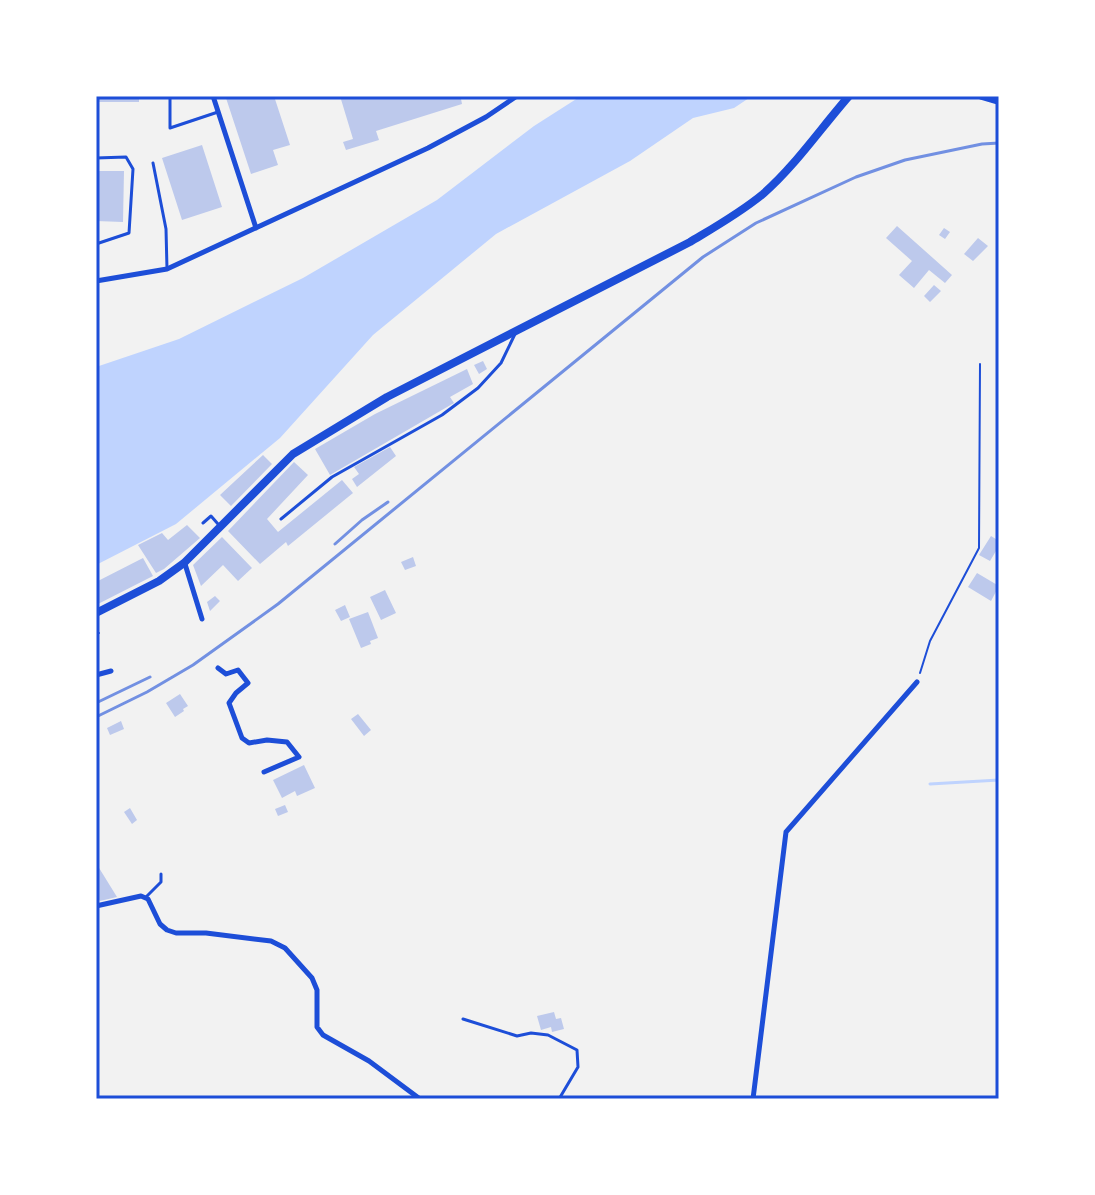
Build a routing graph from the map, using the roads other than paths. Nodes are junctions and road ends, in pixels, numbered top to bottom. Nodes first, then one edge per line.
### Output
1 (170, 96) edge
2 (213, 96) edge
3 (517, 96) edge
4 (849, 96) edge
5 (982, 96) edge
6 (999, 101) edge
7 (218, 112) junction
8 (96, 158) edge
9 (153, 163) dead end
10 (256, 228) junction
11 (96, 244) edge
12 (167, 269) junction
13 (96, 281) edge
14 (516, 331) junction
15 (281, 519) dead end
16 (203, 523) dead end
17 (221, 527) junction
18 (184, 563) junction
19 (96, 613) edge
20 (202, 619) dead end
21 (218, 668) dead end
22 (111, 671) dead end
23 (96, 675) edge
24 (917, 682) road end
25 (264, 772) dead end
26 (161, 874) dead end
27 (145, 898) junction
28 (96, 906) edge
29 (463, 1019) dead end
30 (420, 1099) edge
31 (559, 1099) edge
32 (753, 1099) edge

1 - 7 lane
2 - 7 street
3 - 10 street
4 - 14 main road
5 - 6 main road
7 - 10 street
8 - 11 lane
9 - 12 lane
10 - 12 street
12 - 13 street
14 - 15 lane
14 - 17 main road
16 - 17 lane
17 - 18 main road
18 - 19 main road
18 - 20 street
21 - 25 street
22 - 23 street
24 - 32 street
26 - 27 lane
27 - 28 street
27 - 30 street
29 - 31 lane

